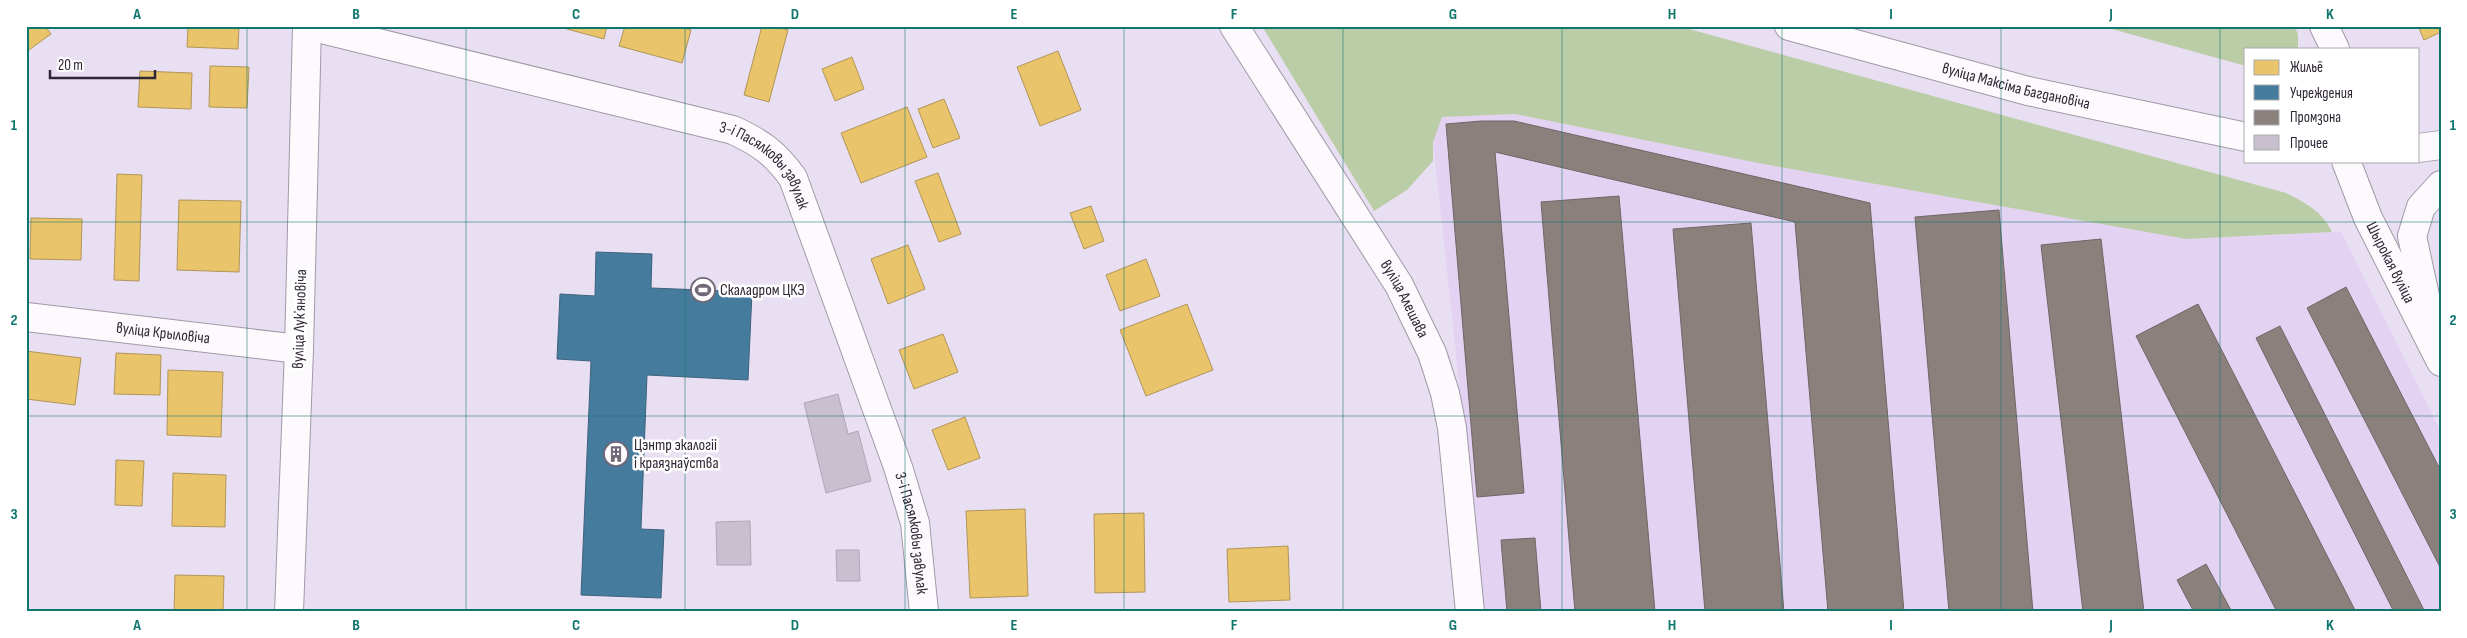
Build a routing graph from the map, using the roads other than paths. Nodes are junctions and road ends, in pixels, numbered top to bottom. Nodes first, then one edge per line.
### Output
1 (308, 26) edge
2 (1234, 26) edge
3 (1789, 26) edge
4 (2324, 26) edge
5 (2335, 48) edge
6 (2244, 137) edge
7 (2441, 145) edge
8 (2420, 148) edge
9 (2346, 162) edge
10 (2441, 185) edge
11 (26, 317) edge
12 (299, 349) junction
13 (2439, 359) edge
14 (288, 612) edge
15 (924, 612) edge
16 (1470, 612) edge

1 - 12 street, вуліца Лукʼяновіча
1 - 15 street, 3-і Пасялковы завулак
2 - 16 street, вуліца Алешава
3 - 6 street, вуліца Максіма Багдановіча
4 - 5 street
7 - 8 street
9 - 13 street, Шырокая вуліца
10 - 13 street
11 - 12 street, вуліца Крыловіча
12 - 14 street, вуліца Лукʼяновіча

